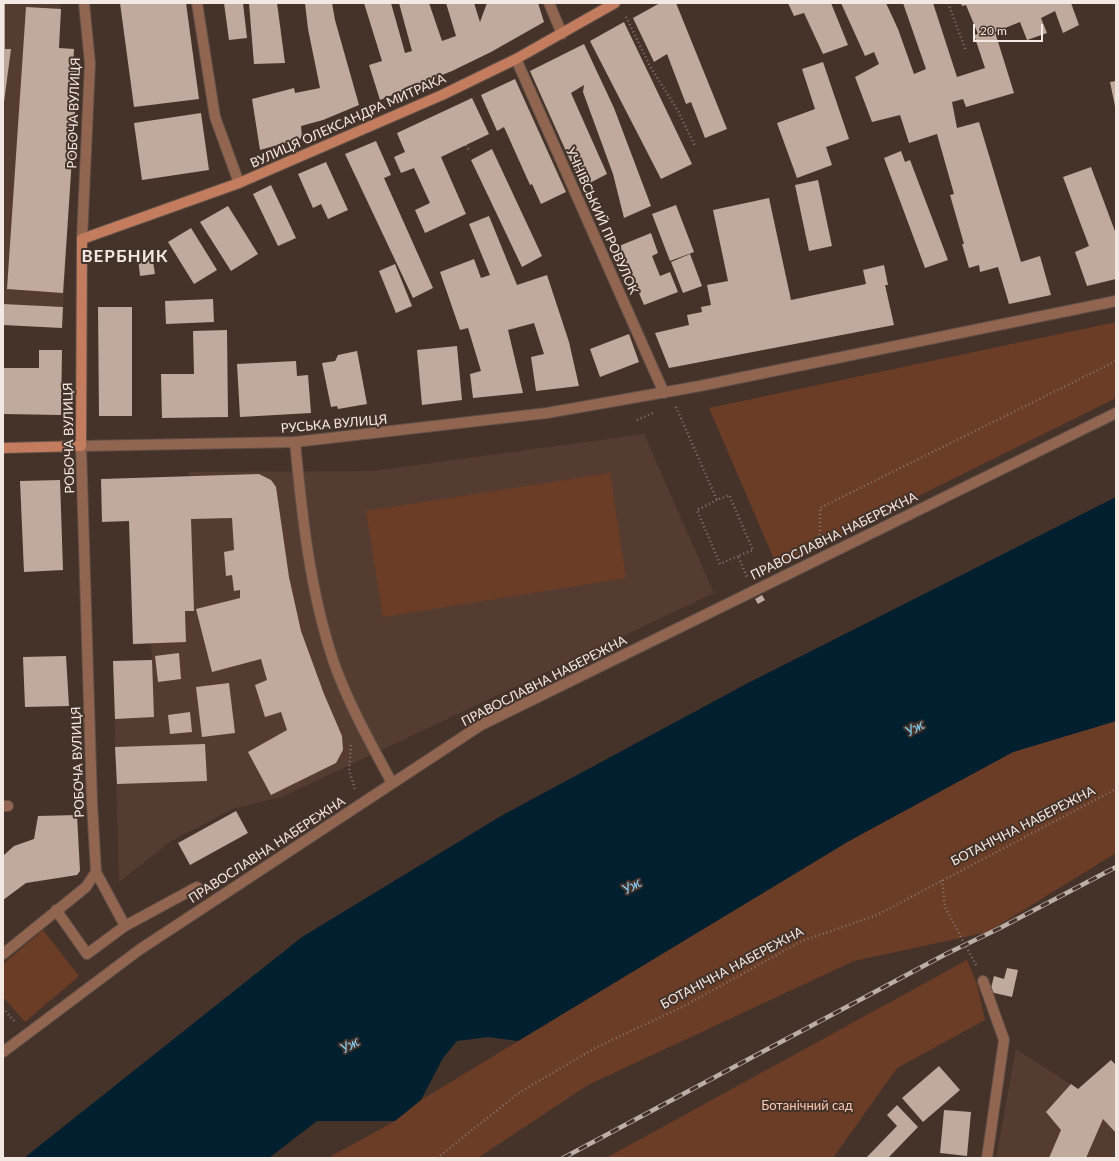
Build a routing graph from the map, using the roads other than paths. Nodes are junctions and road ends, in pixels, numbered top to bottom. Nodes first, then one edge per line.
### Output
1 (84, 3) edge
2 (197, 3) edge
3 (549, 3) edge
4 (615, 3) edge
5 (562, 34) junction
6 (516, 59) junction
7 (239, 183) junction
8 (82, 240) junction
9 (1116, 301) edge
10 (667, 392) junction
11 (1116, 413) edge
12 (295, 442) junction
13 (81, 446) junction
14 (3, 448) edge
15 (392, 783) junction
16 (96, 872) junction
17 (197, 887) dead end
18 (56, 910) junction
19 (125, 926) junction
20 (3, 954) edge
21 (983, 981) road end
22 (3, 1052) edge
23 (987, 1158) edge

1 - 8 street, РОБОЧА ВУЛИЦЯ
2 - 7 street
3 - 5 street
4 - 5 main road, ВУЛИЦЯ ОЛЕКСАНДРА МИТРАКА
5 - 6 main road, ВУЛИЦЯ ОЛЕКСАНДРА МИТРАКА
6 - 7 main road, ВУЛИЦЯ ОЛЕКСАНДРА МИТРАКА
6 - 10 street, УЧНІВСЬКИЙ ПРОВУЛОК
7 - 8 main road, ВУЛИЦЯ ОЛЕКСАНДРА МИТРАКА
8 - 13 main road, РОБОЧА ВУЛИЦЯ
9 - 10 street
10 - 12 street, РУСЬКА ВУЛИЦЯ
11 - 15 street, ПРАВОСЛАВНА НАБЕРЕЖНА
12 - 13 street, РУСЬКА ВУЛИЦЯ
12 - 15 street
13 - 14 main road, РУСЬКА ВУЛИЦЯ
13 - 16 street, РОБОЧА ВУЛИЦЯ
15 - 22 street, ПРАВОСЛАВНА НАБЕРЕЖНА
16 - 18 street
16 - 19 street
17 - 19 street
18 - 19 street
18 - 20 street
21 - 23 street

